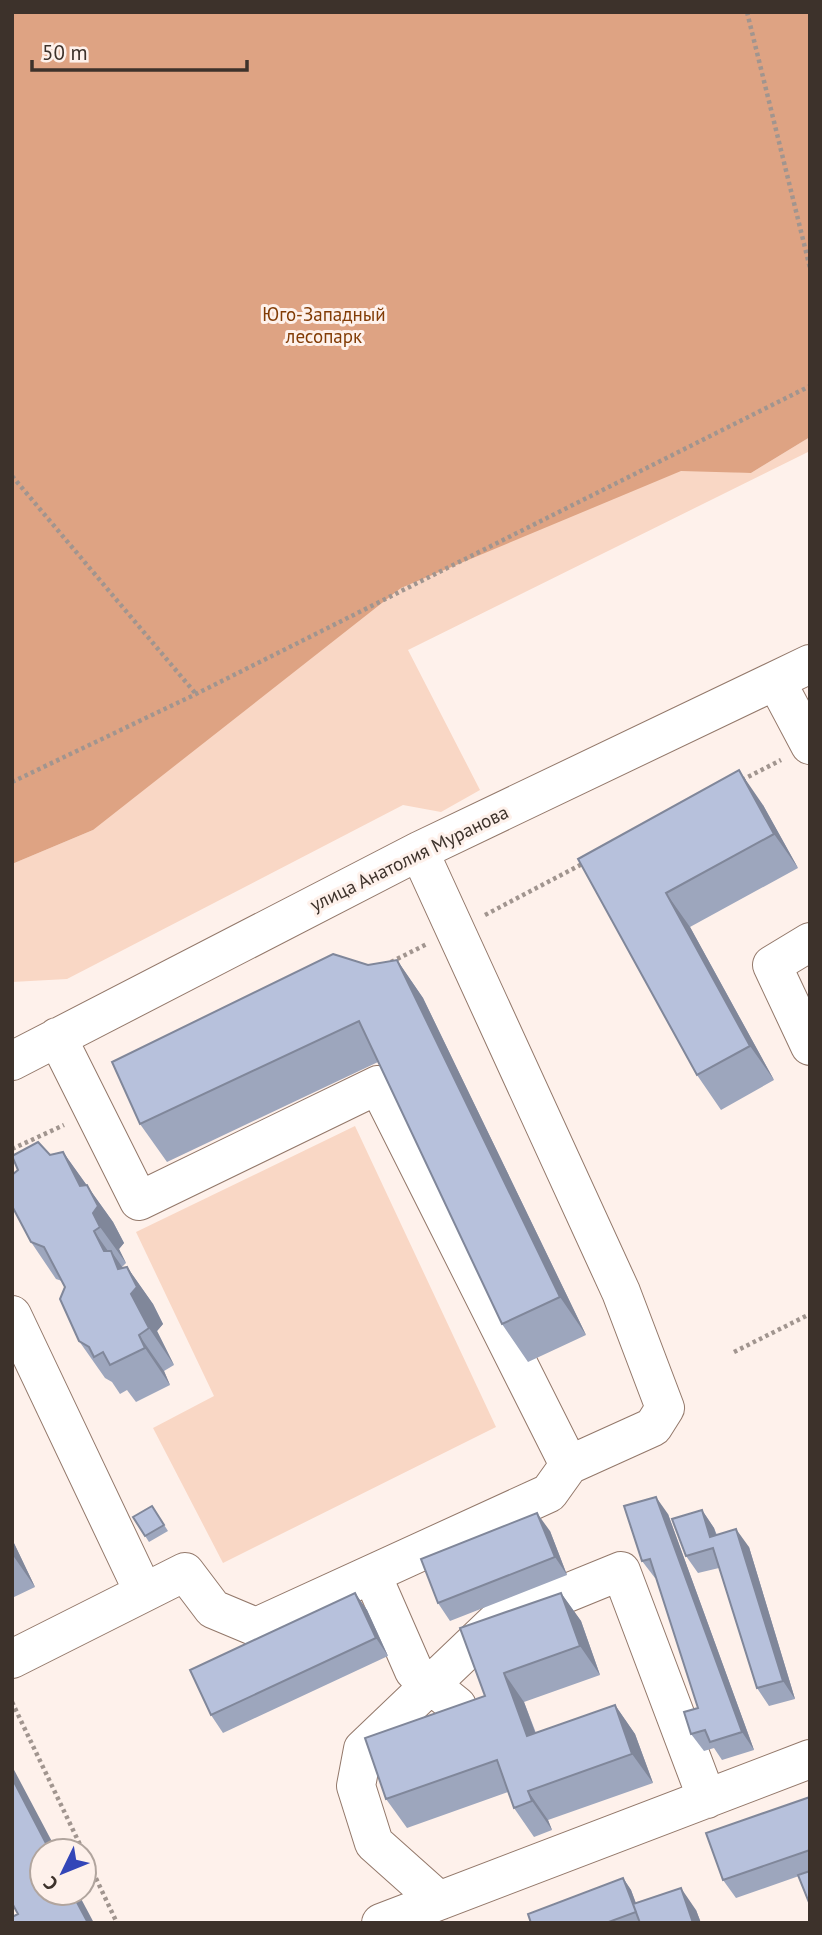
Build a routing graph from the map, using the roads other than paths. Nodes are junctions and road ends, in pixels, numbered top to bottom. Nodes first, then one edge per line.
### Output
1 (810, 664) edge
2 (776, 681) junction
3 (798, 751) edge
4 (419, 851) junction
5 (810, 942) edge
6 (57, 1037) junction
7 (810, 1046) edge
8 (12, 1061) edge
9 (12, 1315) edge
10 (569, 1465) junction
11 (372, 1575) junction
12 (143, 1591) junction
13 (12, 1659) edge
14 (444, 1695) junction
15 (810, 1759) edge
16 (707, 1799) junction
17 (439, 1901) junction
18 (381, 1923) edge

1 - 2 street, улица Анатолия Муранова
2 - 3 street
2 - 4 street, улица Анатолия Муранова
4 - 6 street, улица Анатолия Муранова
4 - 10 street
5 - 7 street
6 - 8 street, улица Анатолия Муранова
6 - 10 street
9 - 12 street
10 - 11 street
11 - 12 street
11 - 14 street
12 - 13 street
14 - 16 street
14 - 17 street
15 - 16 street
16 - 17 street
17 - 18 street

